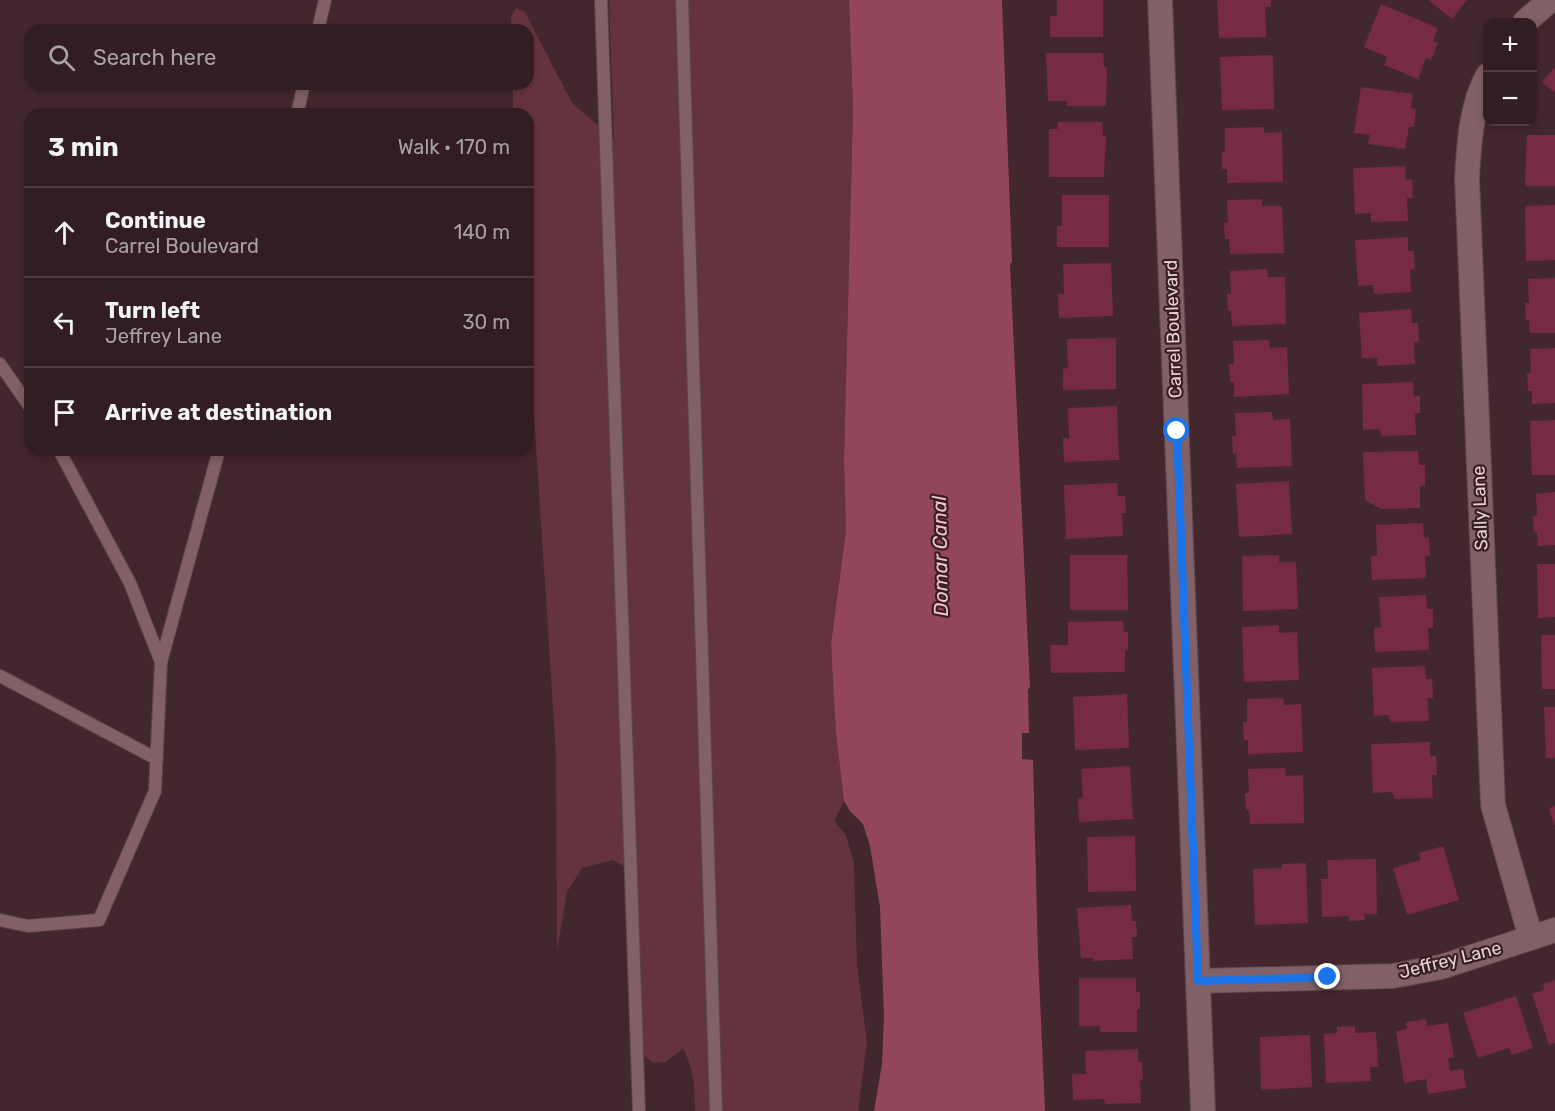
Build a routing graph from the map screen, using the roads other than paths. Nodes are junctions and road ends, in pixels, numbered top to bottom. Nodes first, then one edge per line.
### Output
1 (325, 0) edge
2 (601, 0) edge
3 (682, 0) edge
4 (1160, 0) edge
5 (1550, 0) edge
6 (1530, 18) edge
7 (319, 24) edge
8 (1483, 83) edge
9 (303, 90) edge
10 (298, 108) edge
11 (0, 364) edge
12 (24, 398) edge
13 (62, 456) edge
14 (217, 456) edge
15 (161, 662) junction
16 (0, 676) edge
17 (157, 759) junction
18 (0, 920) edge
19 (1555, 930) edge
20 (1531, 938) junction
21 (1198, 981) junction
22 (639, 1111) edge
23 (716, 1111) edge
24 (1203, 1111) edge

1 - 7 lane
2 - 22 lane
3 - 23 lane
4 - 21 street, Carrel Boulevard
5 - 6 street
8 - 20 street, Sally Lane
9 - 10 lane
11 - 12 lane
13 - 15 lane
14 - 15 lane
15 - 17 lane
16 - 17 lane
17 - 18 lane
19 - 20 street, Jeffrey Lane
20 - 21 street, Jeffrey Lane
21 - 24 street, Carrel Boulevard

